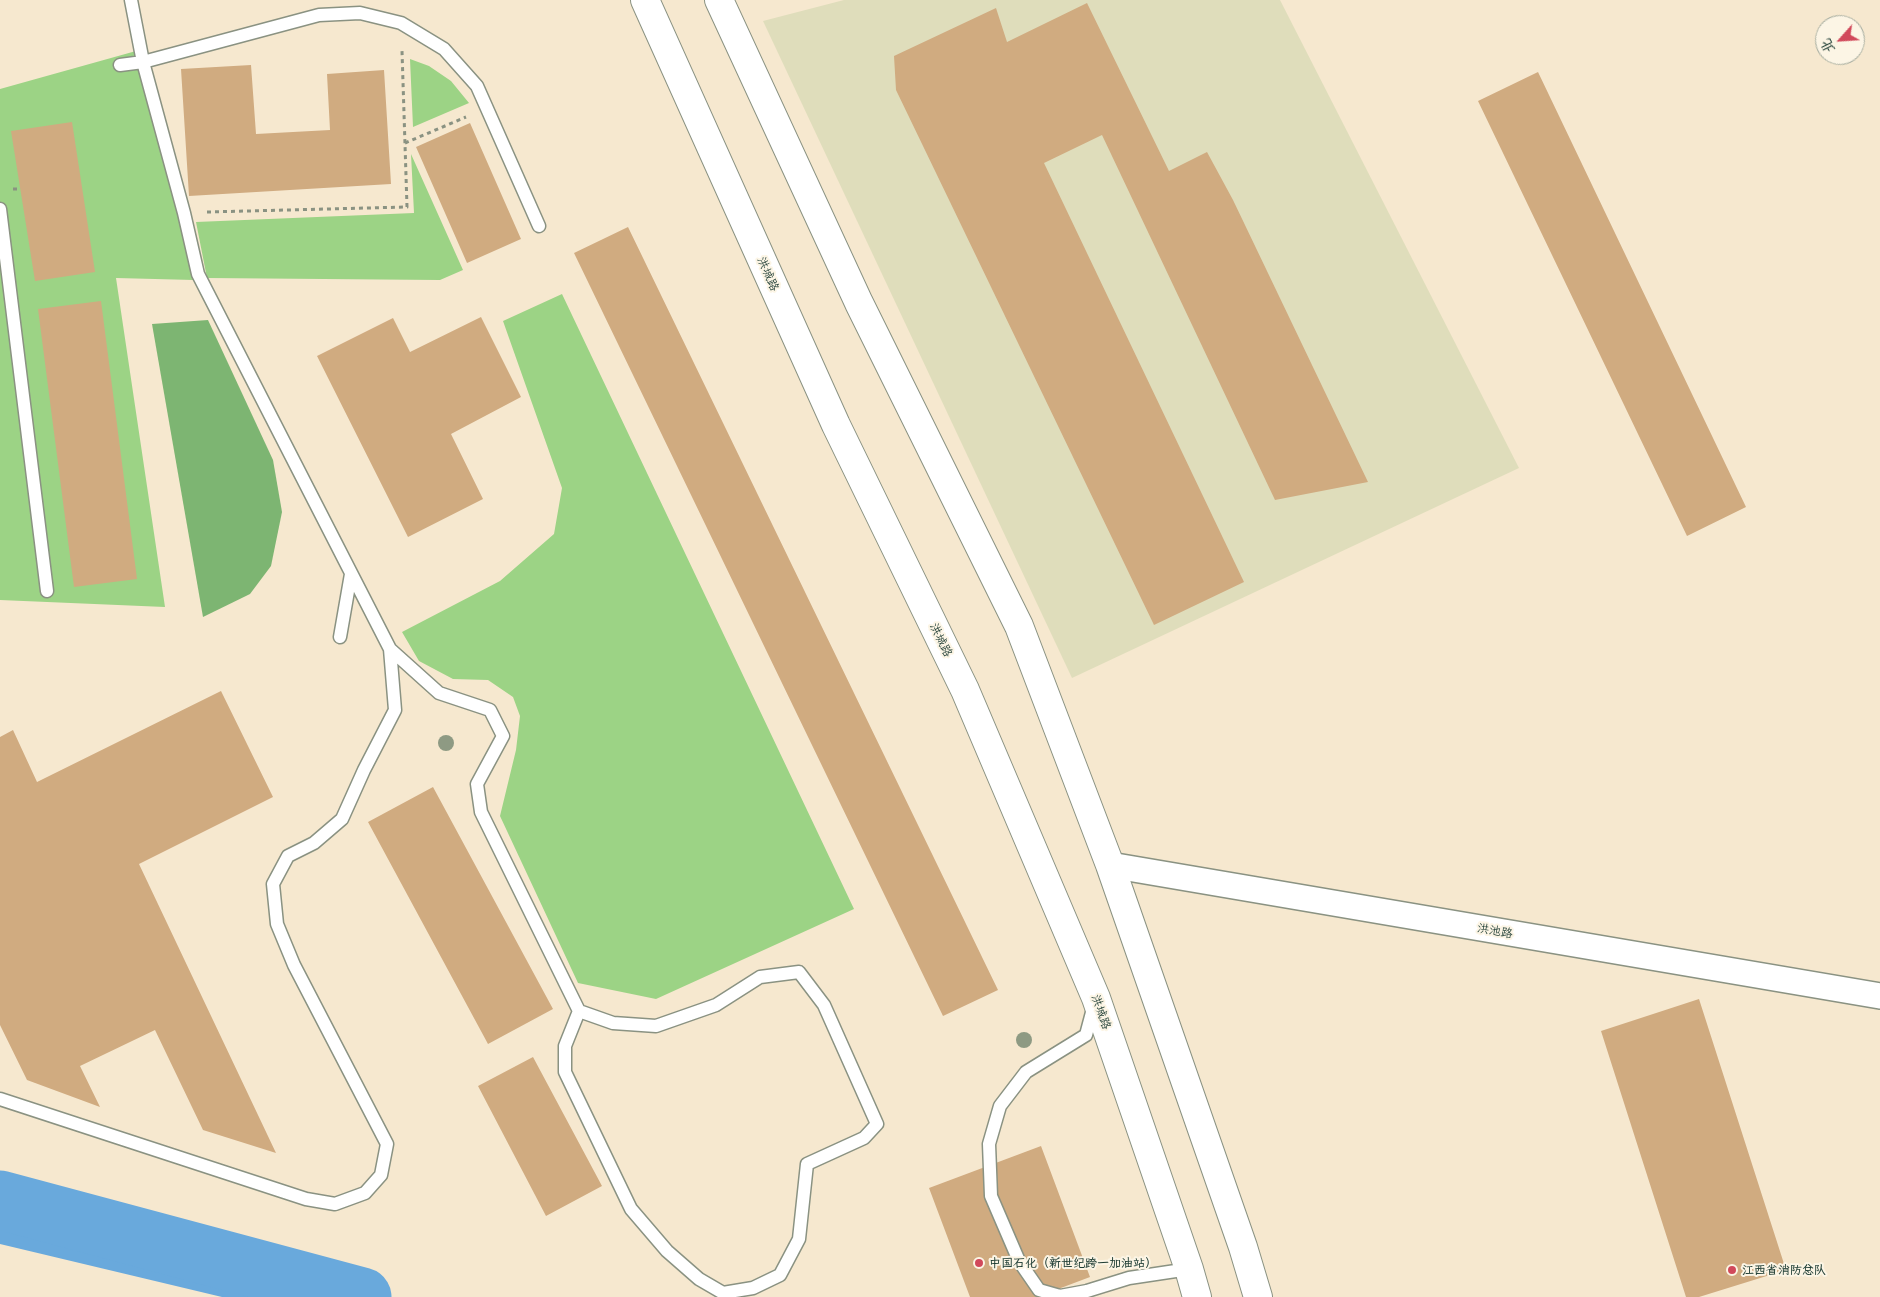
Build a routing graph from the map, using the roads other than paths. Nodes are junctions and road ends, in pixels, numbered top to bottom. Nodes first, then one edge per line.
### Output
1 (132, 0) edge
2 (645, 0) edge
3 (718, 0) edge
4 (143, 62) junction
5 (120, 65) dead end
6 (0, 210) edge
7 (539, 226) dead end
8 (351, 574) junction
9 (47, 591) dead end
10 (340, 637) dead end
11 (390, 650) junction
12 (1110, 866) junction
13 (1880, 996) edge
14 (1096, 998) junction
15 (579, 1011) junction
16 (0, 1099) edge
17 (1189, 1269) junction
18 (1197, 1297) edge
19 (1258, 1297) edge

1 - 4 lane
2 - 14 highway, 洪城路
3 - 12 highway
4 - 5 lane
4 - 7 lane
4 - 8 lane
6 - 9 lane
8 - 10 lane
8 - 11 lane
11 - 15 lane
11 - 16 lane
12 - 13 street, 洪池路
12 - 19 highway
14 - 17 highway, 洪城路
14 - 17 lane
15 - 15 lane
17 - 18 highway, 洪城路

